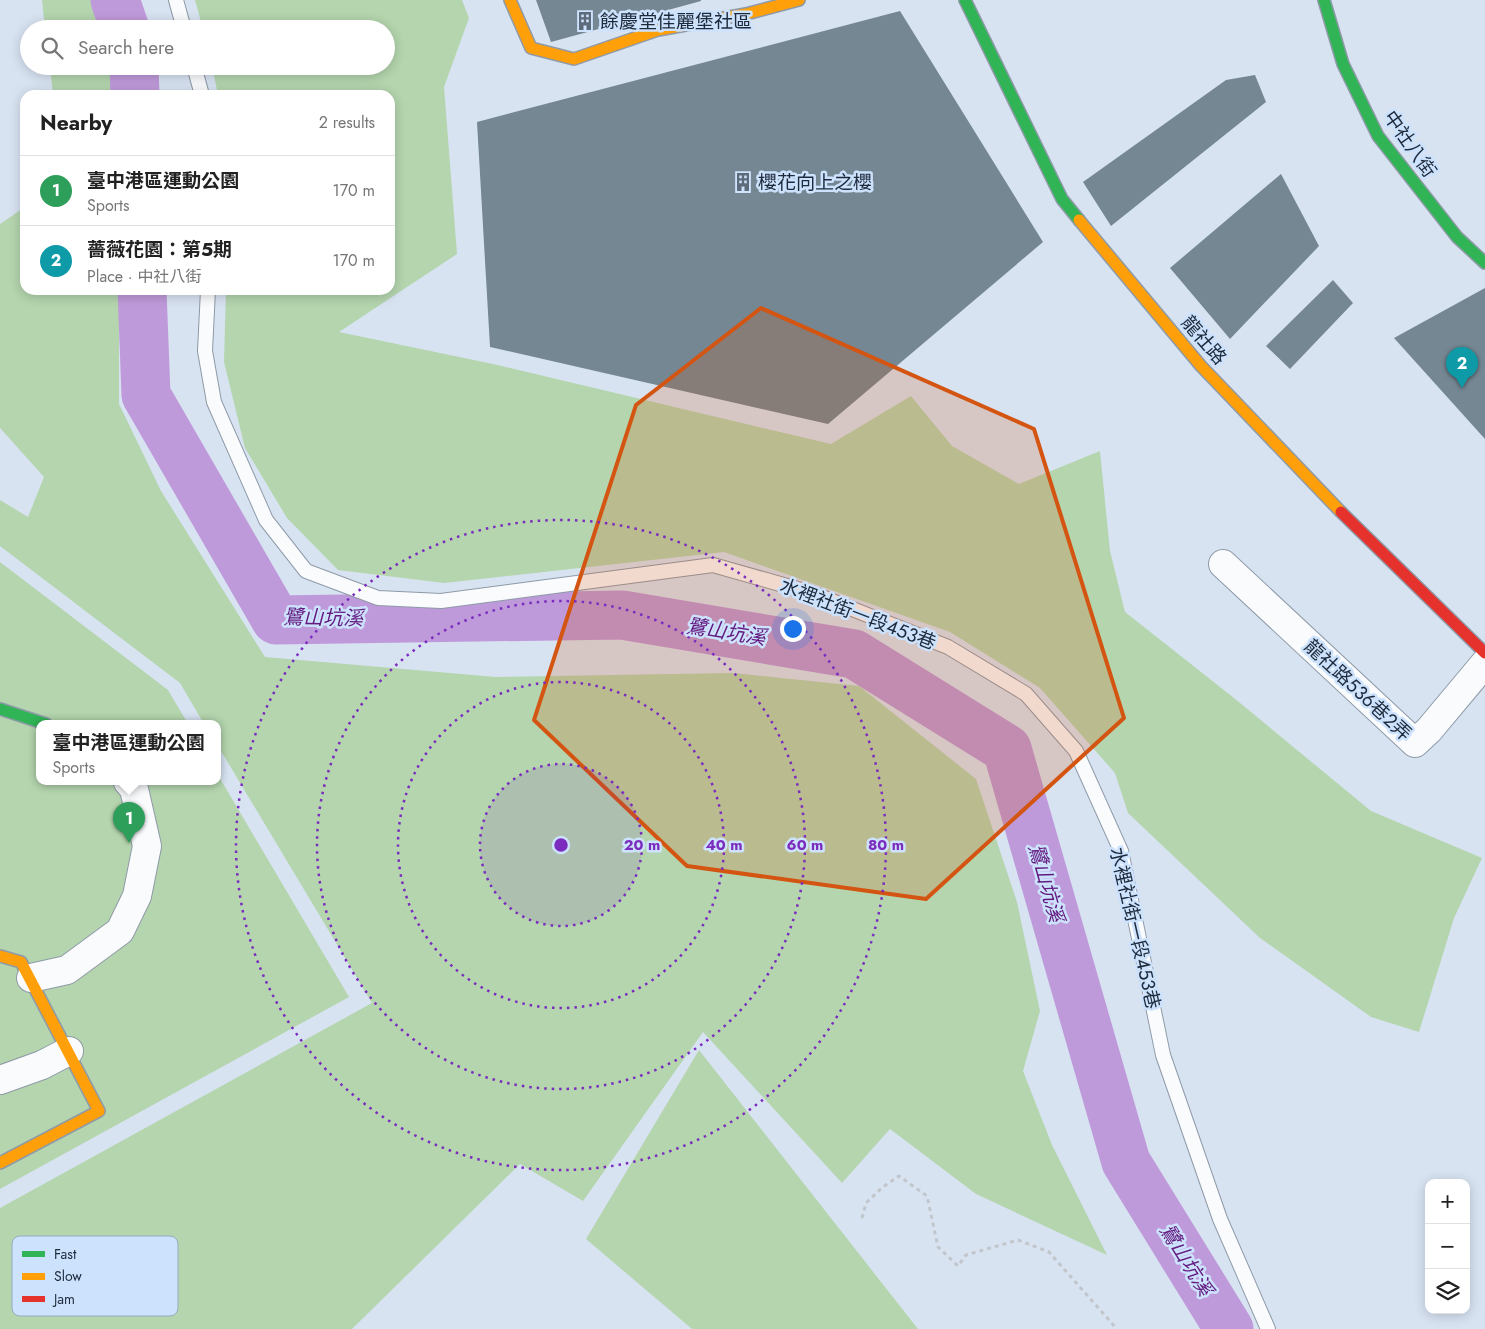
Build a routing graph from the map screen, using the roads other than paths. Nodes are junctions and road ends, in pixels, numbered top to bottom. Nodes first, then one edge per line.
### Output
1 (176, 0) edge
2 (510, 0) edge
3 (799, 0) edge
4 (965, 0) edge
5 (1324, 0) edge
6 (182, 20) edge
7 (196, 75) edge
8 (201, 90) edge
9 (1485, 263) edge
10 (208, 295) edge
11 (1222, 564) dead end
12 (1485, 653) edge
13 (1485, 663) edge
14 (0, 709) edge
15 (36, 721) edge
16 (130, 785) edge
17 (0, 956) edge
18 (31, 978) junction
19 (68, 1051) junction
20 (0, 1080) edge
21 (0, 1163) edge
22 (1268, 1329) edge

1 - 6 lane
2 - 3 street
4 - 12 street, 龍社路
5 - 9 street, 中社八街
7 - 8 lane
10 - 22 lane, 水裡社街一段453巷
11 - 13 street, 龍社路536巷2弄
14 - 15 street
16 - 18 street
17 - 18 street
18 - 19 street
19 - 20 street
19 - 21 street

